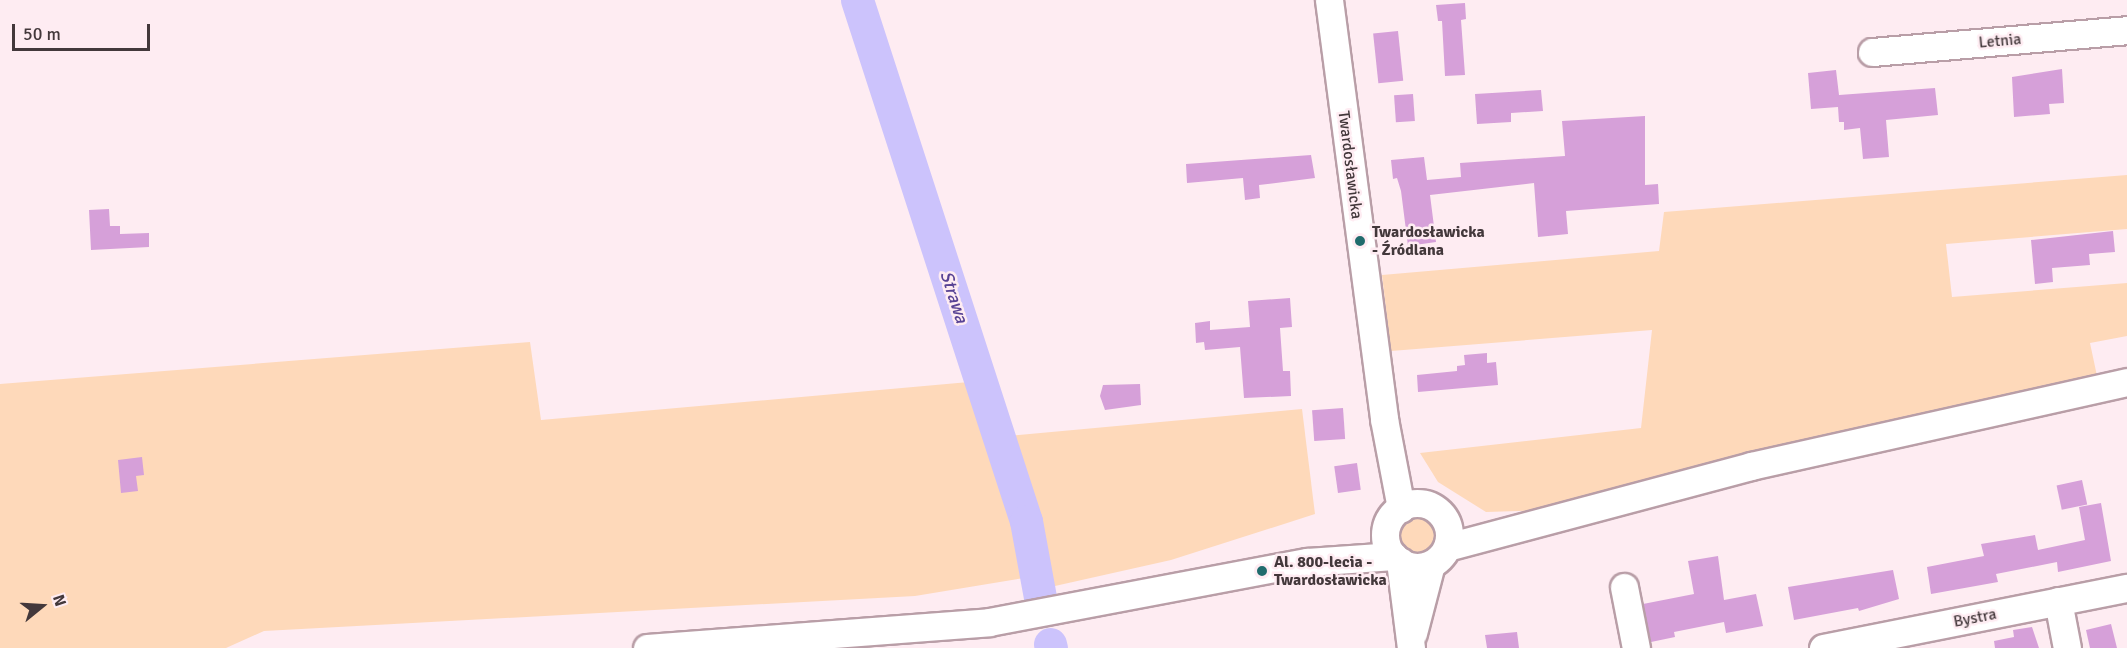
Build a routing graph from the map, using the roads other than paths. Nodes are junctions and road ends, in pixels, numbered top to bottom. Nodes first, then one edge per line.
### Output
1 (1329, 0) edge
2 (2127, 30) edge
3 (1872, 52) dead end
4 (2127, 382) edge
5 (1413, 514) junction
6 (1549, 519) junction
7 (1439, 555) junction
8 (1397, 559) junction
9 (1307, 562) junction
10 (1624, 587) dead end
11 (2127, 588) edge
12 (2058, 601) junction
13 (1411, 647) edge
14 (1834, 647) edge
15 (647, 648) edge
16 (1635, 648) edge
17 (2067, 648) edge

1 - 5 street, Twardosławicka
2 - 3 street, Letnia
4 - 6 street
5 - 6 street
5 - 7 street
5 - 8 street
5 - 9 street
6 - 7 street
7 - 8 street
7 - 13 street
8 - 9 street
8 - 13 street
9 - 15 street
10 - 16 street
11 - 12 street, Bystra
12 - 14 street, Bystra
12 - 17 street

